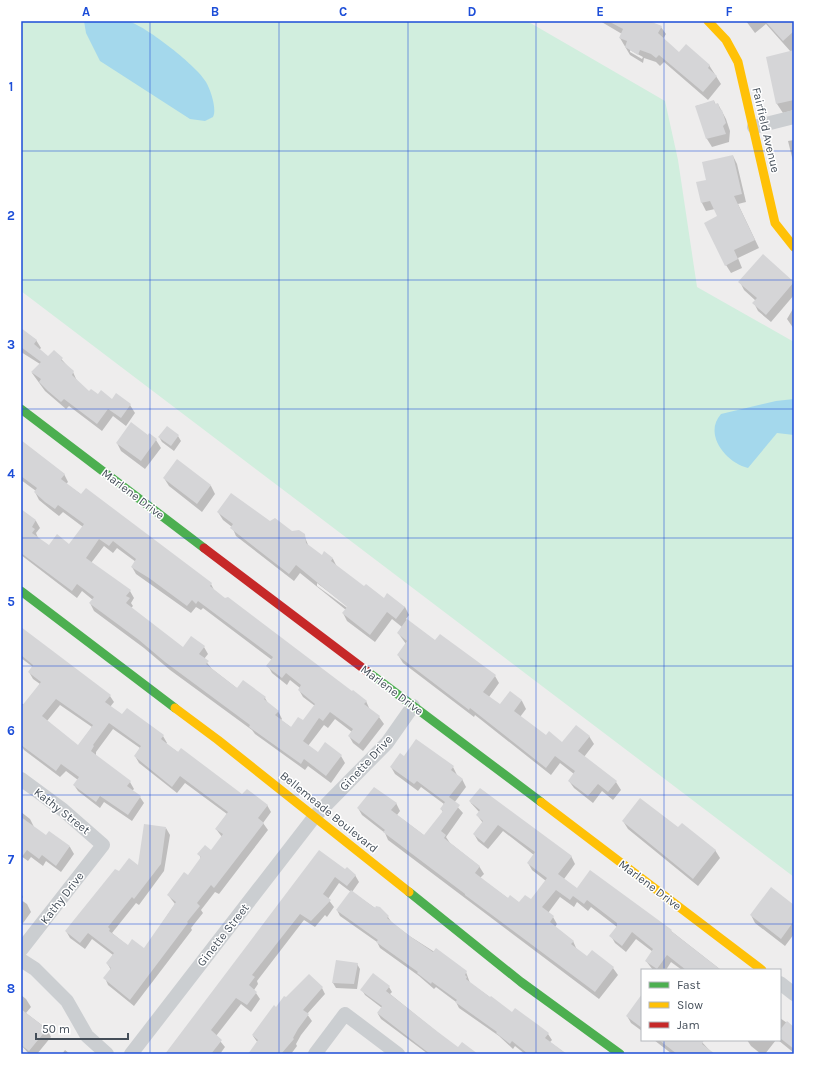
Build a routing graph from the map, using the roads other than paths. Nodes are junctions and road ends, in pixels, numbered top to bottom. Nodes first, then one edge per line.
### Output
1 (708, 21) edge
2 (794, 117) edge
3 (754, 127) junction
4 (794, 247) edge
5 (21, 409) edge
6 (21, 591) edge
7 (413, 706) junction
8 (21, 779) edge
9 (315, 816) junction
10 (103, 845) joint
11 (21, 950) edge
12 (21, 960) edge
13 (761, 969) edge
14 (781, 984) edge
15 (794, 994) edge
16 (107, 1054) edge
17 (130, 1054) edge
18 (315, 1054) edge
19 (398, 1054) edge
20 (620, 1054) edge

1 - 3 street, Fairfield Avenue
2 - 3 street
3 - 4 street, Fairfield Avenue
5 - 7 street, Marlene Drive
6 - 9 street, Bellemeade Boulevard
7 - 9 street, Ginette Drive
7 - 13 street, Marlene Drive
8 - 10 street, Kathy Street
9 - 17 street, Ginette Street
9 - 20 street, Bellemeade Boulevard
10 - 11 street, Kathy Drive
12 - 16 street
14 - 15 street
18 - 19 street

